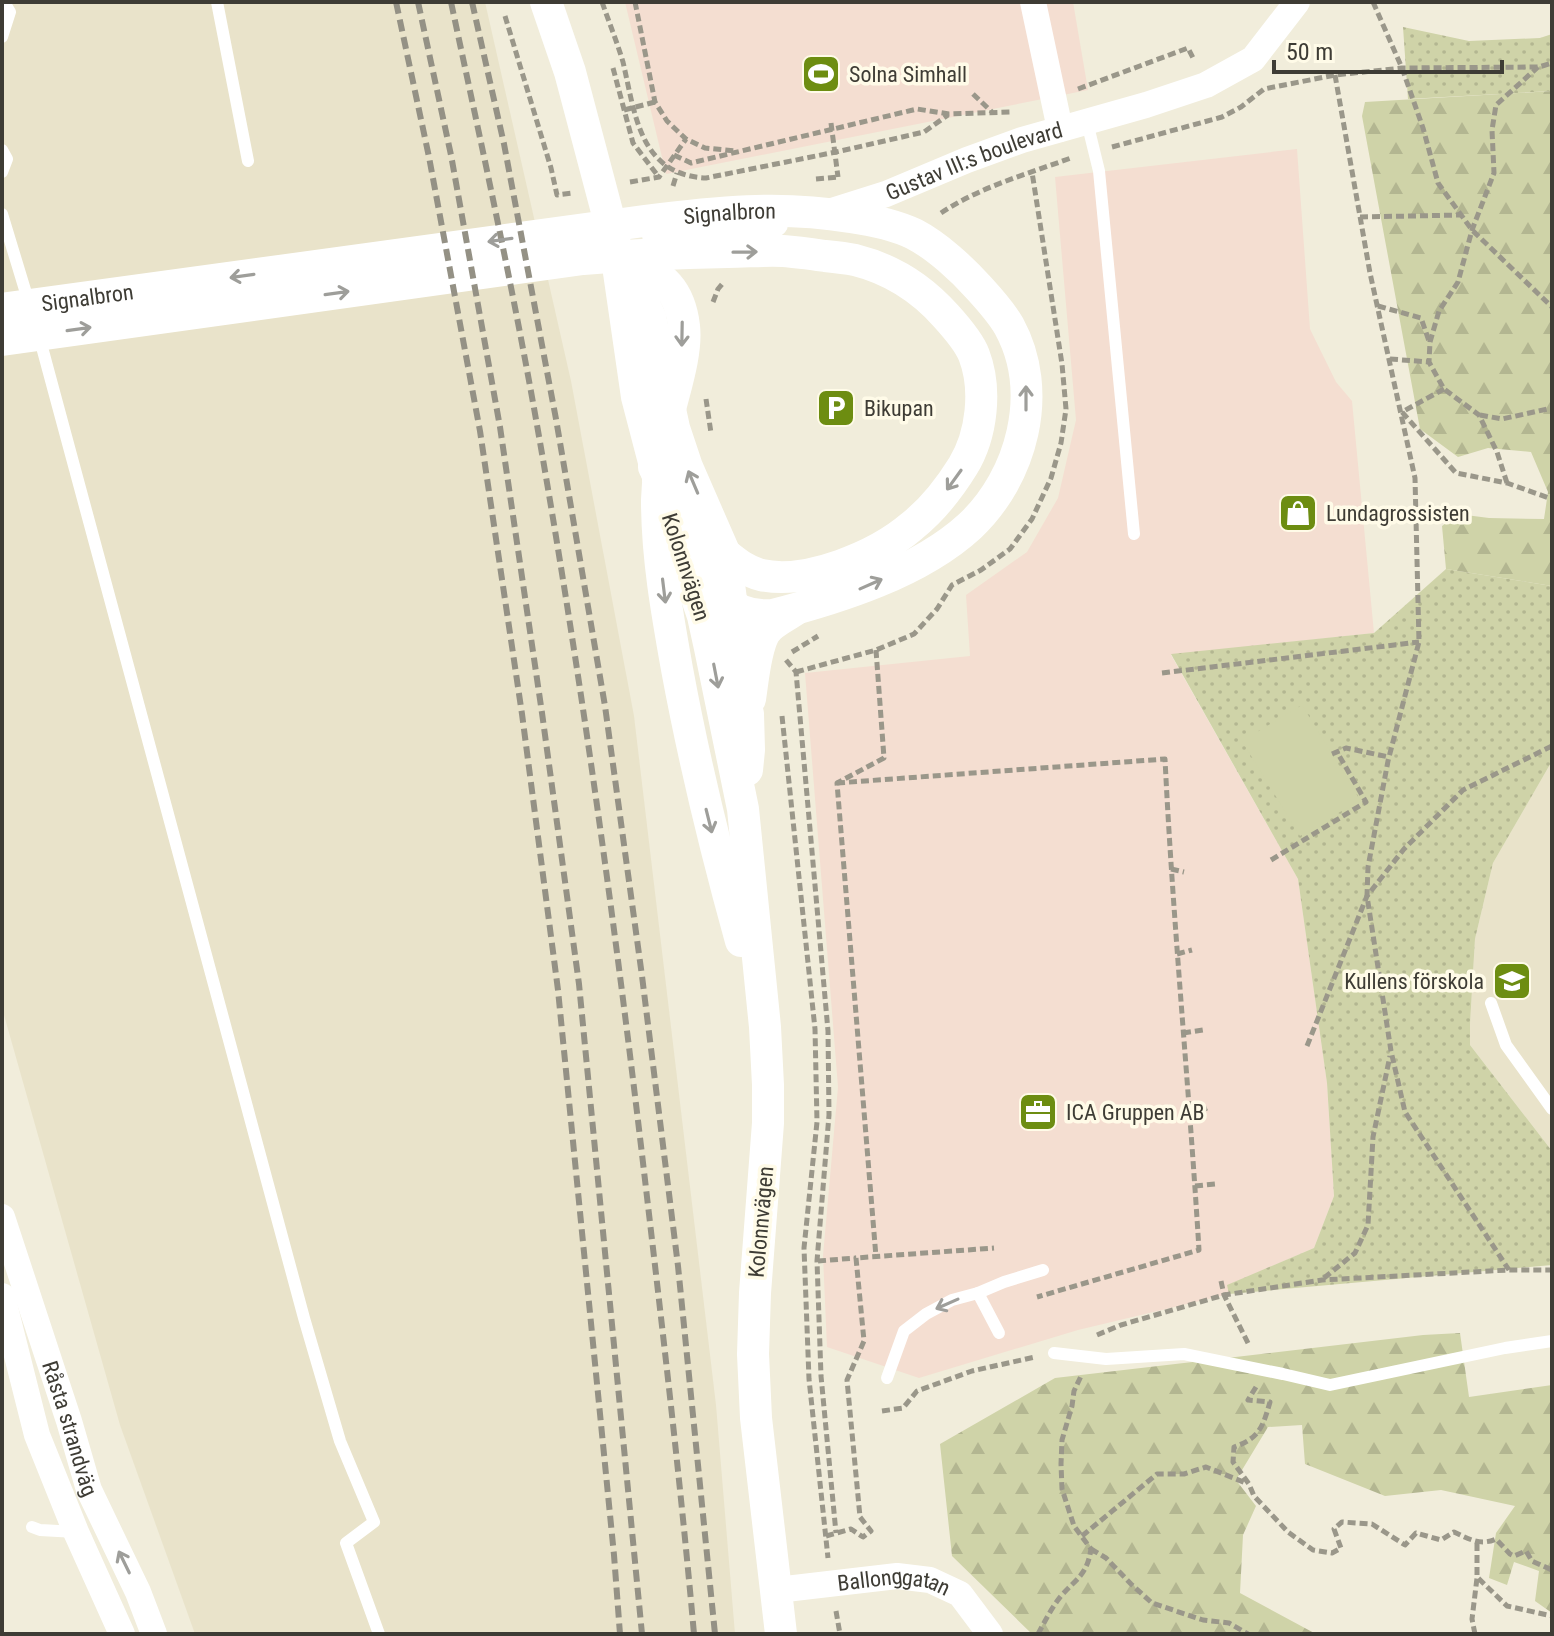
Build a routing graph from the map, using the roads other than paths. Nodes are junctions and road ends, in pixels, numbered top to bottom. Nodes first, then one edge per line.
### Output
1 (4, 2) edge
2 (217, 2) edge
3 (546, 2) edge
4 (1033, 2) edge
5 (1297, 2) edge
6 (2, 37) edge
7 (1087, 122) junction
8 (1060, 129) junction
9 (2, 150) edge
10 (248, 161) dead end
11 (2, 172) edge
12 (2, 214) edge
13 (619, 247) junction
14 (2, 309) edge
15 (2, 340) edge
16 (654, 467) junction
17 (912, 526) joint
18 (1134, 534) dead end
19 (725, 554) junction
20 (732, 607) junction
21 (797, 609) junction
22 (748, 714) junction
23 (743, 809) junction
24 (1491, 1003) dead end
25 (765, 1027) junction
26 (1551, 1106) edge
27 (2, 1217) edge
28 (13, 1254) junction
29 (1043, 1270) dead end
30 (978, 1293) junction
31 (2, 1296) edge
32 (999, 1333) dead end
33 (1552, 1341) edge
34 (2, 1343) edge
35 (1054, 1353) road end
36 (887, 1378) dead end
37 (32, 1527) dead end
38 (76, 1532) junction
39 (777, 1590) junction
40 (119, 1632) edge
41 (154, 1634) edge
42 (379, 1634) edge
43 (781, 1634) edge
44 (990, 1634) edge

1 - 6 lane
2 - 10 lane
3 - 13 street, Kolonnvägen
4 - 8 street
5 - 7 street, Gustav III:s boulevard
7 - 8 street, Gustav III:s boulevard
7 - 18 lane
8 - 13 street, Gustav III:s boulevard
9 - 11 lane
12 - 42 lane
15 -> 13 street, Signalbron
13 - 16 street, Kolonnvägen
13 -> 17 street, Signalbron
19 -> 13 street, Kolonnvägen
13 -> 25 street
21 -> 14 street, Signalbron
16 - 20 street, Kolonnvägen
16 -> 23 street, Kolonnvägen
17 - 19 street, Kolonnvägen
19 - 20 street, Kolonnvägen
20 - 21 street, Kolonnvägen
20 - 22 street, Kolonnvägen
21 - 22 street, Kolonnvägen
22 - 23 street, Kolonnvägen
23 - 25 street, Kolonnvägen
24 - 26 lane
25 - 39 street, Kolonnvägen
27 - 28 street, Råsta strandväg
28 - 34 lane
41 -> 28 street, Råsta strandväg
29 - 30 lane
30 - 32 lane
30 -> 36 lane
31 - 38 street, Råsta strandväg
33 - 35 lane
37 - 38 lane
38 - 40 street, Råsta strandväg
39 - 43 street, Kolonnvägen
39 - 44 street, Ballonggatan

